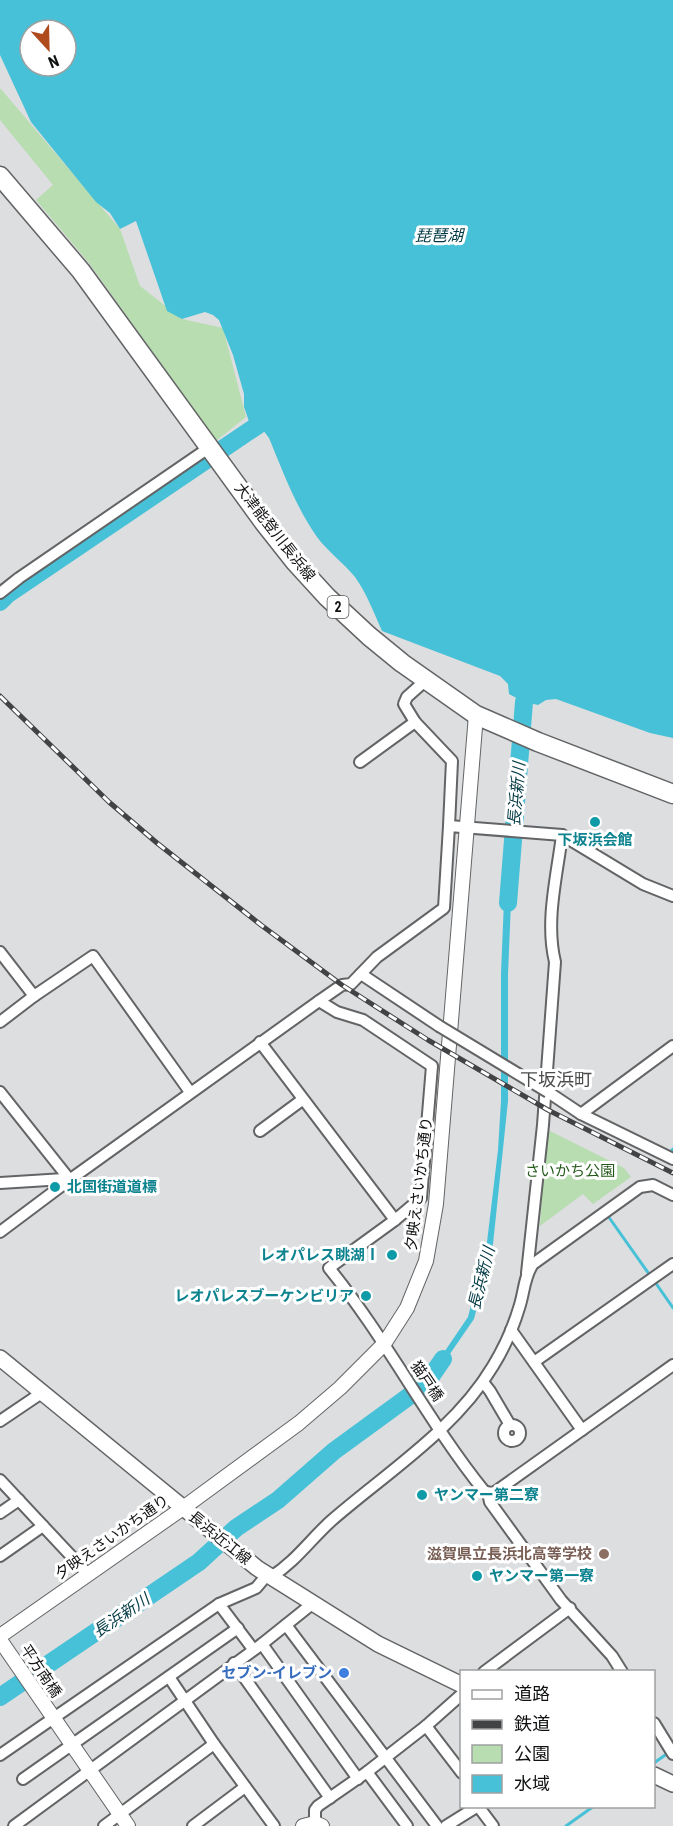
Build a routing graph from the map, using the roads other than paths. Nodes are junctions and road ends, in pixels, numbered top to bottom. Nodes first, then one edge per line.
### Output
1 (0, 176) edge
2 (213, 452) junction
3 (0, 593) edge
4 (426, 680) junction
5 (483, 718) junction
6 (414, 722) junction
7 (360, 762) dead end
8 (673, 794) edge
9 (449, 825) junction
10 (468, 827) junction
11 (559, 834) junction
12 (673, 896) edge
13 (0, 951) edge
14 (361, 974) junction
15 (34, 996) junction
16 (319, 1001) junction
17 (0, 1022) edge
18 (260, 1042) junction
19 (673, 1046) edge
20 (0, 1092) edge
21 (190, 1092) junction
22 (302, 1100) junction
23 (581, 1114) junction
24 (260, 1131) dead end
25 (673, 1159) edge
26 (0, 1173) edge
27 (69, 1180) junction
28 (4, 1183) edge
29 (673, 1195) edge
30 (395, 1220) junction
31 (0, 1232) edge
32 (673, 1264) edge
33 (527, 1275) junction
34 (511, 1330) junction
35 (384, 1344) junction
36 (0, 1358) edge
37 (534, 1362) junction
38 (673, 1365) edge
39 (483, 1382) junction
40 (43, 1392) junction
41 (0, 1421) edge
42 (510, 1425) dead end
43 (438, 1426) junction
44 (582, 1430) junction
45 (0, 1480) edge
46 (488, 1493) junction
47 (19, 1500) junction
48 (183, 1508) junction
49 (0, 1513) edge
50 (43, 1526) junction
51 (0, 1556) edge
52 (88, 1574) junction
53 (265, 1574) junction
54 (219, 1604) junction
55 (312, 1604) junction
56 (570, 1608) junction
57 (286, 1625) junction
58 (238, 1628) junction
59 (2, 1642) edge
60 (257, 1646) junction
61 (234, 1663) junction
62 (485, 1670) edge
63 (621, 1670) edge
64 (169, 1677) junction
65 (460, 1684) edge
66 (460, 1696) edge
67 (184, 1701) junction
68 (51, 1715) junction
69 (655, 1724) edge
70 (426, 1726) junction
71 (72, 1744) junction
72 (214, 1744) junction
73 (672, 1749) edge
74 (0, 1755) edge
75 (386, 1758) junction
76 (91, 1770) junction
77 (460, 1770) edge
78 (363, 1775) junction
79 (655, 1775) edge
80 (23, 1779) dead end
81 (673, 1784) edge
82 (245, 1787) junction
83 (330, 1798) junction
84 (475, 1808) edge
85 (480, 1808) edge
86 (120, 1814) junction
87 (314, 1825) edge
88 (15, 1826) edge
89 (104, 1826) edge
90 (129, 1826) edge
91 (193, 1826) edge
92 (274, 1826) edge
93 (407, 1826) edge
94 (437, 1826) edge
95 (446, 1826) edge
96 (493, 1826) edge

1 - 2 main road, 大津能登川長浜線 / 2
2 - 3 street
2 - 4 main road, 大津能登川長浜線 / 2
4 - 5 main road, 大津能登川長浜線 / 2
4 - 6 street
5 - 8 main road, 大津能登川長浜線 / 2
5 - 10 street, 夕映えさいかち通り
6 - 7 street
6 - 9 street
9 - 10 street
9 - 14 street
10 - 11 street
10 - 35 street, 夕映えさいかち通り
11 - 12 street
11 - 33 street
13 - 15 street
14 - 16 street
14 - 23 street, bridge
15 - 17 street
15 - 21 street
16 - 18 street
16 - 30 street
18 - 21 street
18 - 22 street
19 - 23 street
20 - 27 street
21 - 27 street
22 - 24 street
22 - 30 street
23 - 25 street
26 - 28 street
27 - 28 street
27 - 31 street
29 - 33 street
30 - 35 street, 猫戸橋
32 - 37 street
33 - 34 street
34 - 37 street
34 - 39 street
35 - 43 street, 猫戸橋
35 - 48 street, 夕映えさいかち通り
36 - 40 main road, 長浜近江線
37 - 44 street
38 - 44 street
39 - 42 street
39 - 43 street
40 - 41 street
40 - 48 main road, 長浜近江線
43 - 46 street, 猫戸橋
43 - 53 street
44 - 46 street
45 - 47 street
46 - 56 street, 猫戸橋
47 - 49 street
47 - 50 street
48 - 52 street, 夕映えさいかち通り
48 - 53 main road, 長浜近江線
50 - 51 street
50 - 52 street
52 - 59 street, 夕映えさいかち通り
53 - 54 street
53 - 55 main road, 長浜近江線
54 - 58 street
54 - 68 street
55 - 57 street
55 - 65 main road, 長浜近江線
56 - 62 street
56 - 63 street, 猫戸橋
57 - 60 street
57 - 75 street
58 - 60 street
58 - 64 street
59 - 68 street, 平方南橋
60 - 61 street
60 - 78 street
61 - 67 street
61 - 83 street
64 - 67 street
64 - 71 street
66 - 70 street
67 - 72 street
67 - 76 street
68 - 71 street, 平方南橋
68 - 74 street
69 - 73 street
70 - 75 street
70 - 77 street
71 - 76 street, 平方南橋
71 - 80 street
72 - 82 street
72 - 86 street
75 - 78 street
75 - 94 street
76 - 86 street, 平方南橋
76 - 88 street
78 - 83 street
78 - 93 street
79 - 81 main road
82 - 91 street
82 - 92 street
83 - 87 street
84 - 95 street
85 - 96 street
86 - 89 street
86 - 90 street, 平方南橋

